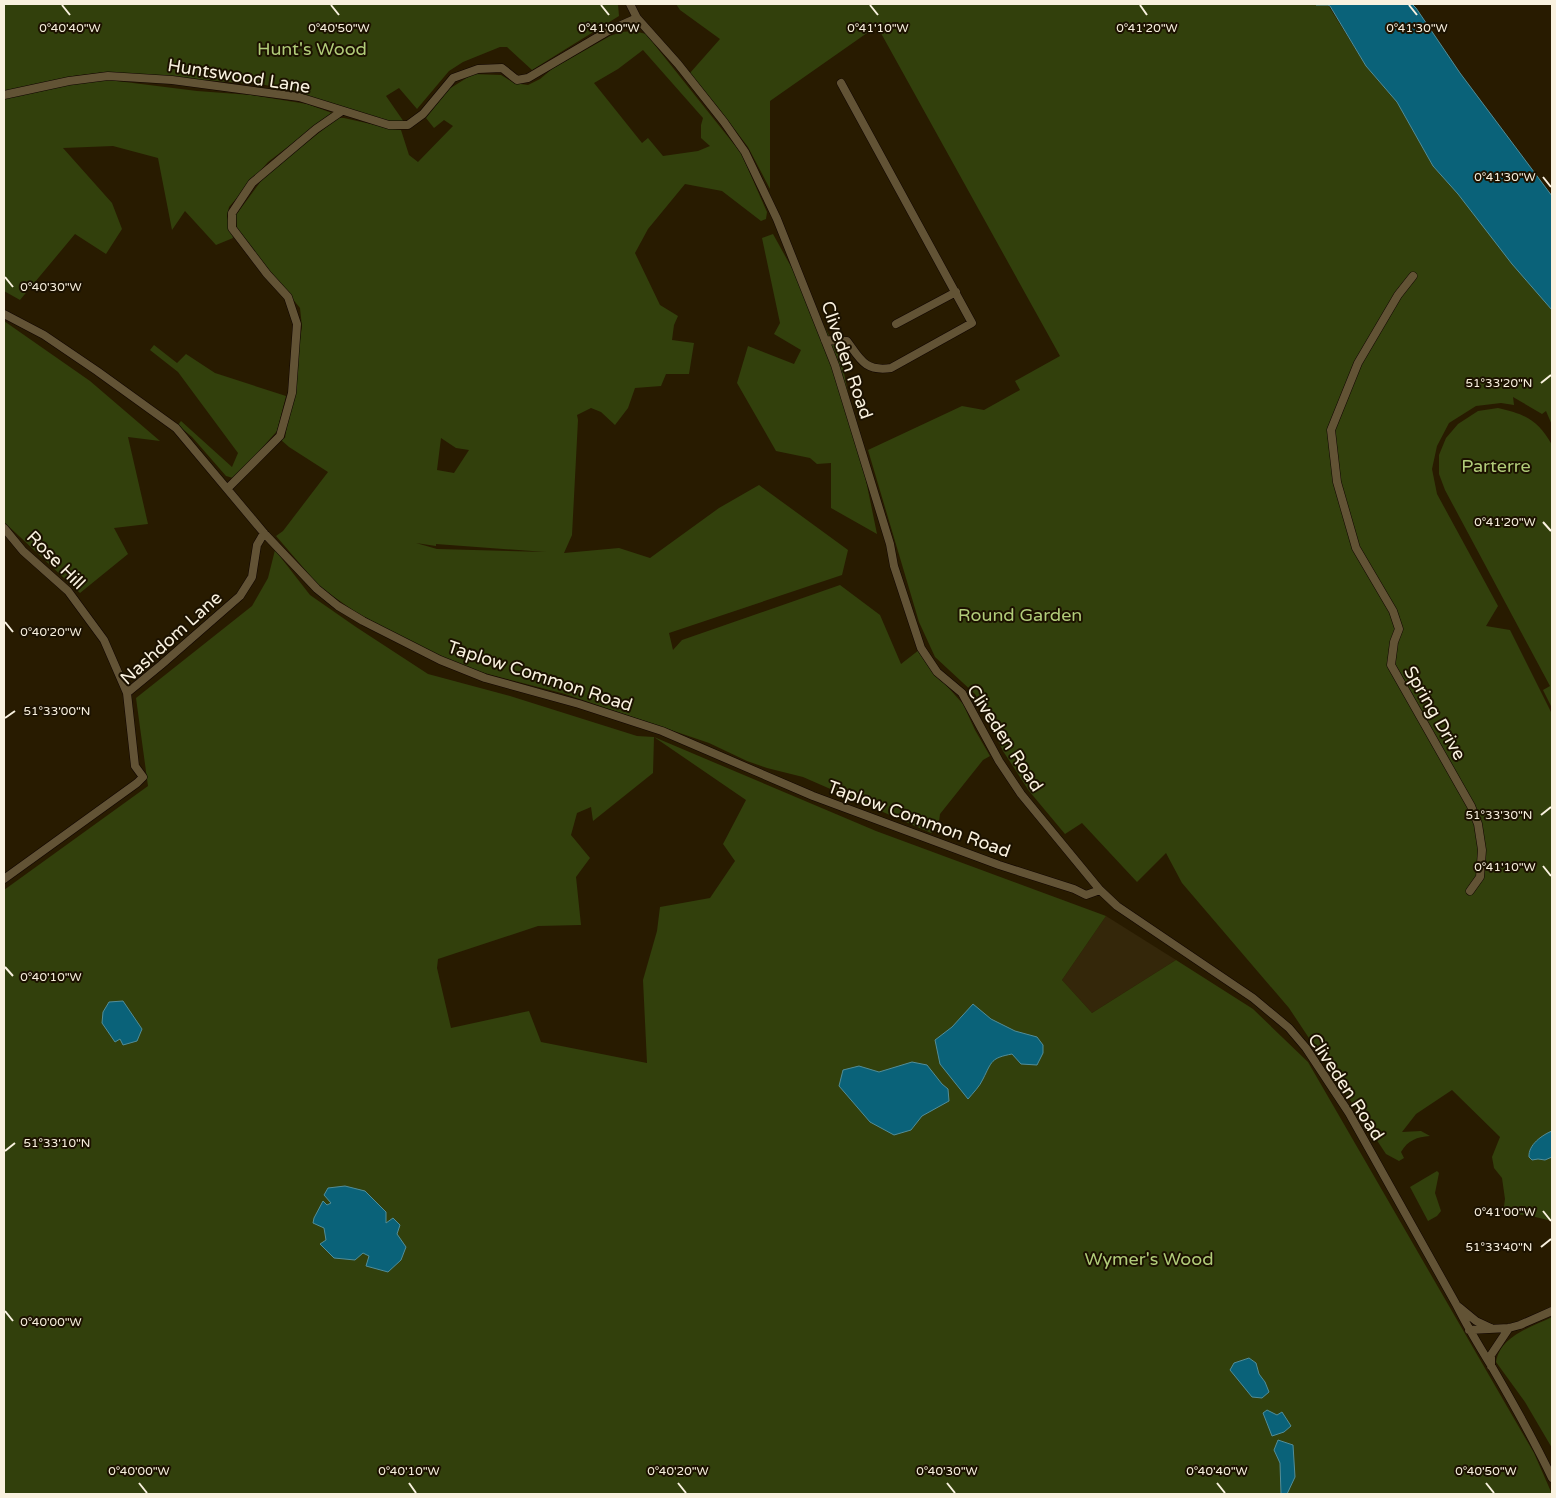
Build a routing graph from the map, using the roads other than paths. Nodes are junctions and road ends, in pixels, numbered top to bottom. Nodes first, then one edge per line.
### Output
1 (630, 4) edge
2 (636, 18) junction
3 (841, 83) dead end
4 (4, 95) edge
5 (342, 111) junction
6 (1413, 276) dead end
7 (956, 292) junction
8 (4, 314) edge
9 (896, 324) dead end
10 (825, 340) junction
11 (228, 488) junction
12 (4, 528) edge
13 (264, 533) junction
14 (127, 694) junction
15 (4, 879) edge
16 (1100, 890) junction
17 (1470, 892) dead end
18 (1456, 1304) junction
19 (1552, 1311) edge
20 (1509, 1328) junction
21 (1469, 1330) junction
22 (1493, 1330) junction
23 (1491, 1366) junction
24 (1552, 1478) edge

1 - 2 street, Cliveden Road
2 - 5 street, Huntswood Lane
2 - 10 street, Cliveden Road
3 - 7 street
4 - 5 street, Huntswood Lane
5 - 11 street
6 - 17 street, Spring Drive
7 - 9 street
7 - 10 street
8 - 11 street, Taplow Common Road
10 - 16 street, Cliveden Road
11 - 13 street, Taplow Common Road
12 - 14 street, Rose Hill
13 - 14 street, Nashdom Lane
13 - 16 street, Taplow Common Road
14 - 15 street, Nashdom Lane
16 - 18 street, Cliveden Road
18 - 21 street, Cliveden Road
18 - 22 street
19 - 20 street
20 - 22 street
20 - 23 street
21 - 22 street
21 - 23 street, Cliveden Road
23 - 24 street, Cliveden Road

